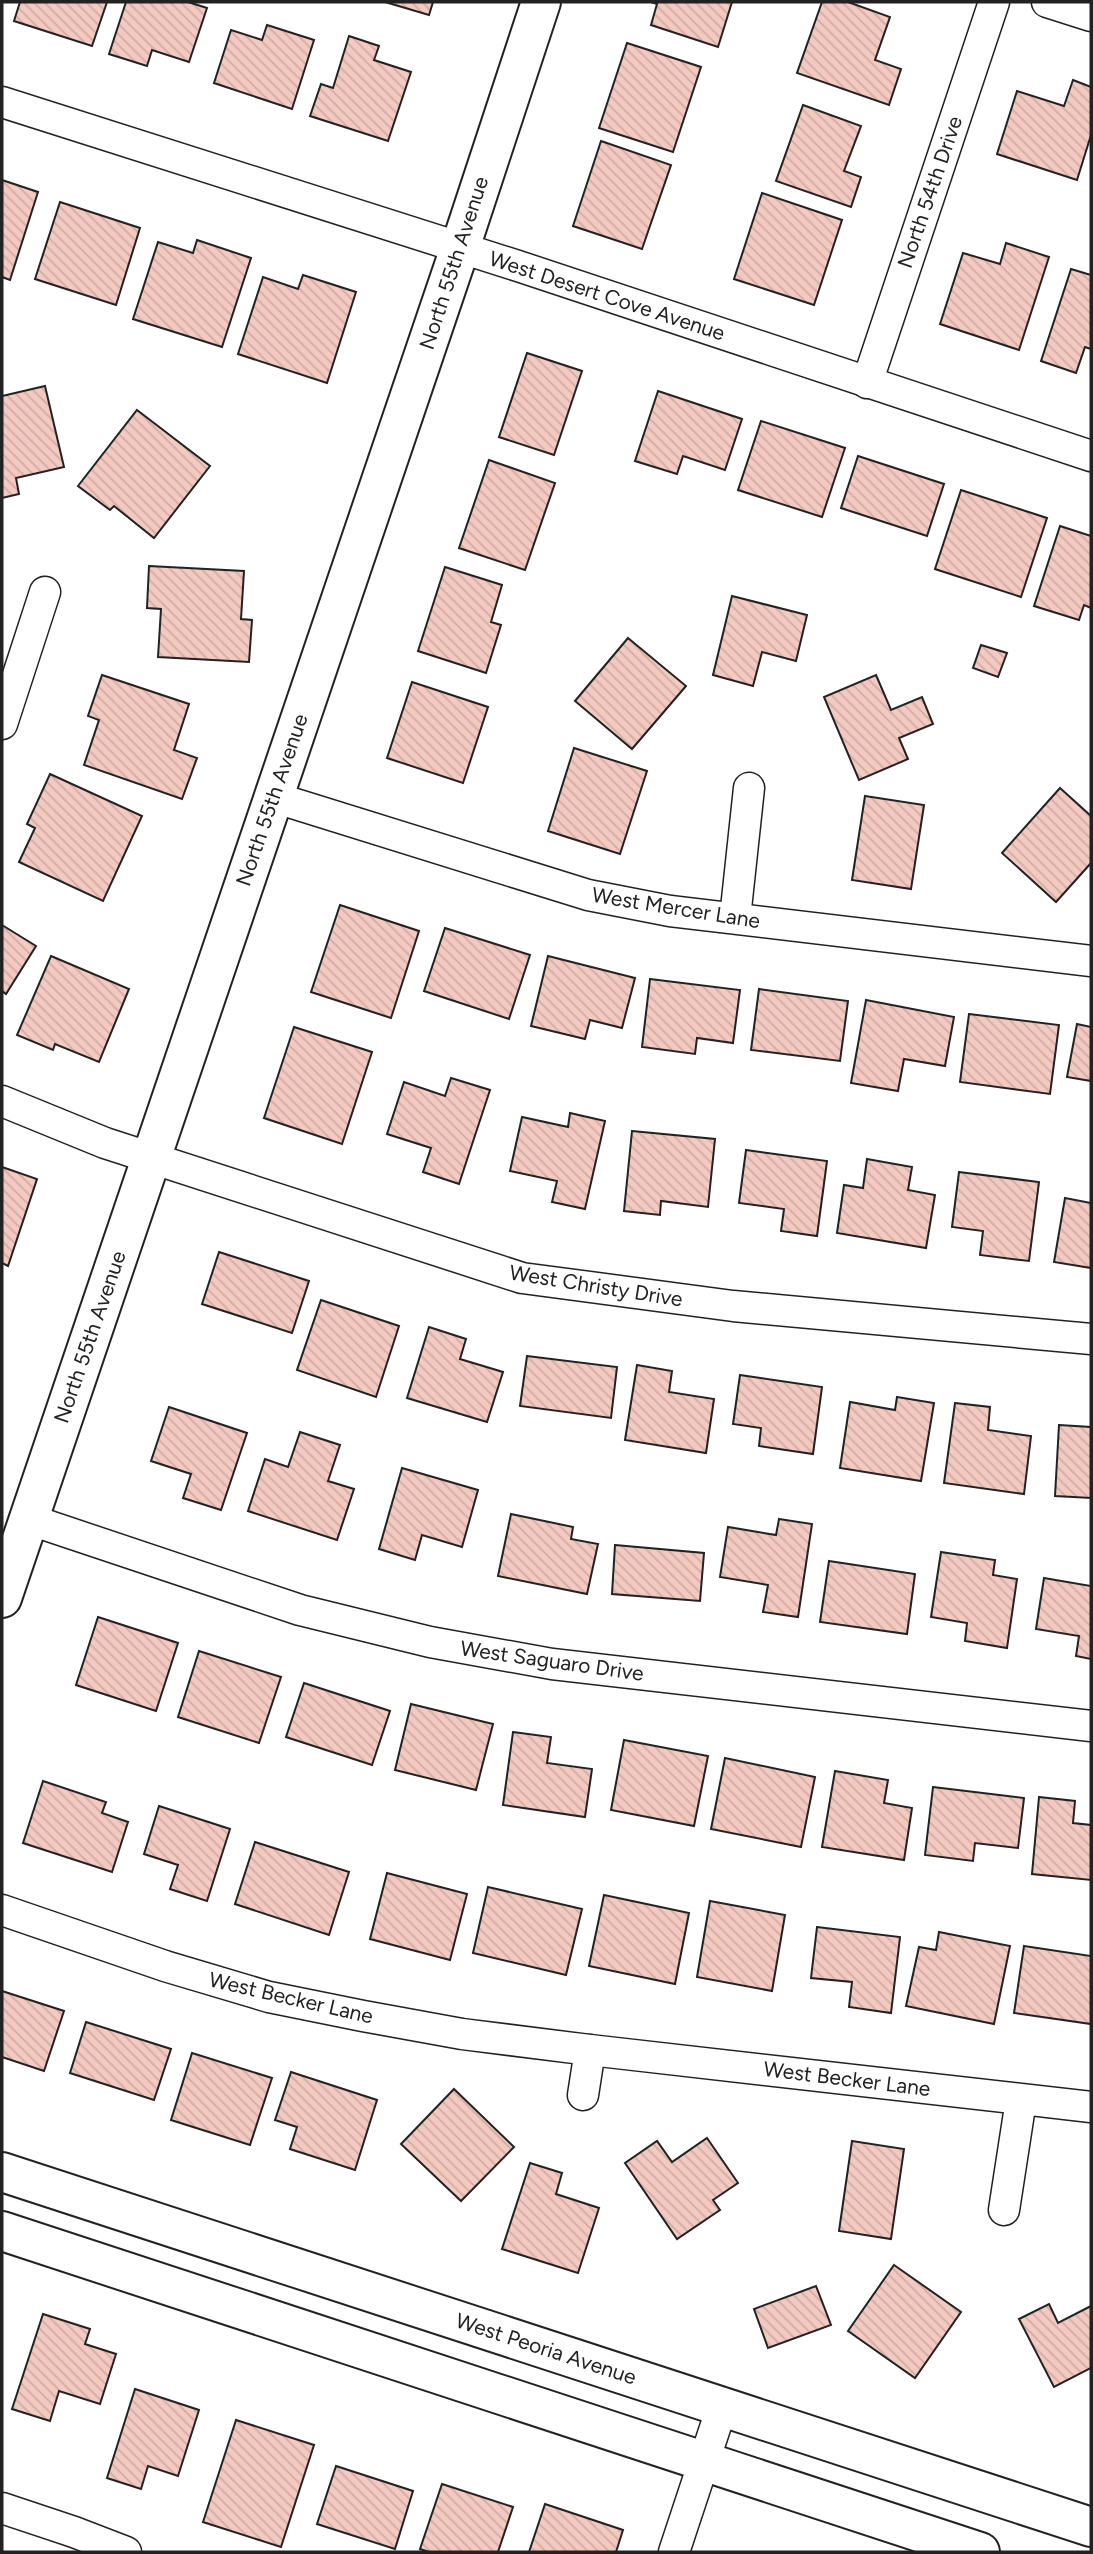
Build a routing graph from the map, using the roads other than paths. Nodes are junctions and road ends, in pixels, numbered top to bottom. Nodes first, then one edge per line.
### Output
1 (541, 2) edge
2 (994, 2) edge
3 (1047, 2) edge
4 (1091, 16) edge
5 (2, 102) edge
6 (460, 248) junction
7 (867, 383) junction
8 (1091, 456) edge
9 (45, 592) dead end
10 (2, 724) edge
11 (749, 788) dead end
12 (273, 797) junction
13 (735, 918) junction
14 (1091, 961) edge
15 (2, 1101) edge
16 (150, 1158) junction
17 (1091, 1339) edge
18 (28, 1519) junction
19 (2, 1598) edge
20 (1091, 1726) edge
21 (2, 1910) edge
22 (590, 2050) junction
23 (583, 2095) dead end
24 (1021, 2100) junction
25 (1091, 2107) edge
26 (2, 2172) edge
27 (1004, 2210) dead end
28 (2, 2231) edge
29 (722, 2407) junction
30 (704, 2462) junction
31 (2, 2508) edge
32 (1091, 2527) edge
33 (126, 2552) edge
34 (674, 2552) edge
35 (980, 2552) edge

1 - 6 main road, North 55th Avenue
2 - 7 street, North 54th Drive
3 - 4 street
5 - 6 street, West Desert Cove Avenue
6 - 7 street, West Desert Cove Avenue
6 - 12 main road, North 55th Avenue
7 - 8 street, West Desert Cove Avenue
9 - 10 street
11 - 13 street
12 - 13 street, West Mercer Lane
12 - 16 main road, North 55th Avenue
13 - 14 street, West Mercer Lane
15 - 16 street, West Christy Drive
16 - 17 street, West Christy Drive
16 - 18 main road, North 55th Avenue
18 - 19 main road, North 55th Avenue
18 - 20 street, West Saguaro Drive
21 - 22 street, West Becker Lane
22 - 23 street
22 - 24 street, West Becker Lane
24 - 25 street, West Becker Lane
24 - 27 street
26 - 29 main road, West Peoria Avenue
28 - 30 main road
29 - 30 street
29 - 32 main road, West Peoria Avenue
30 - 34 street
30 - 35 main road
31 - 33 street

